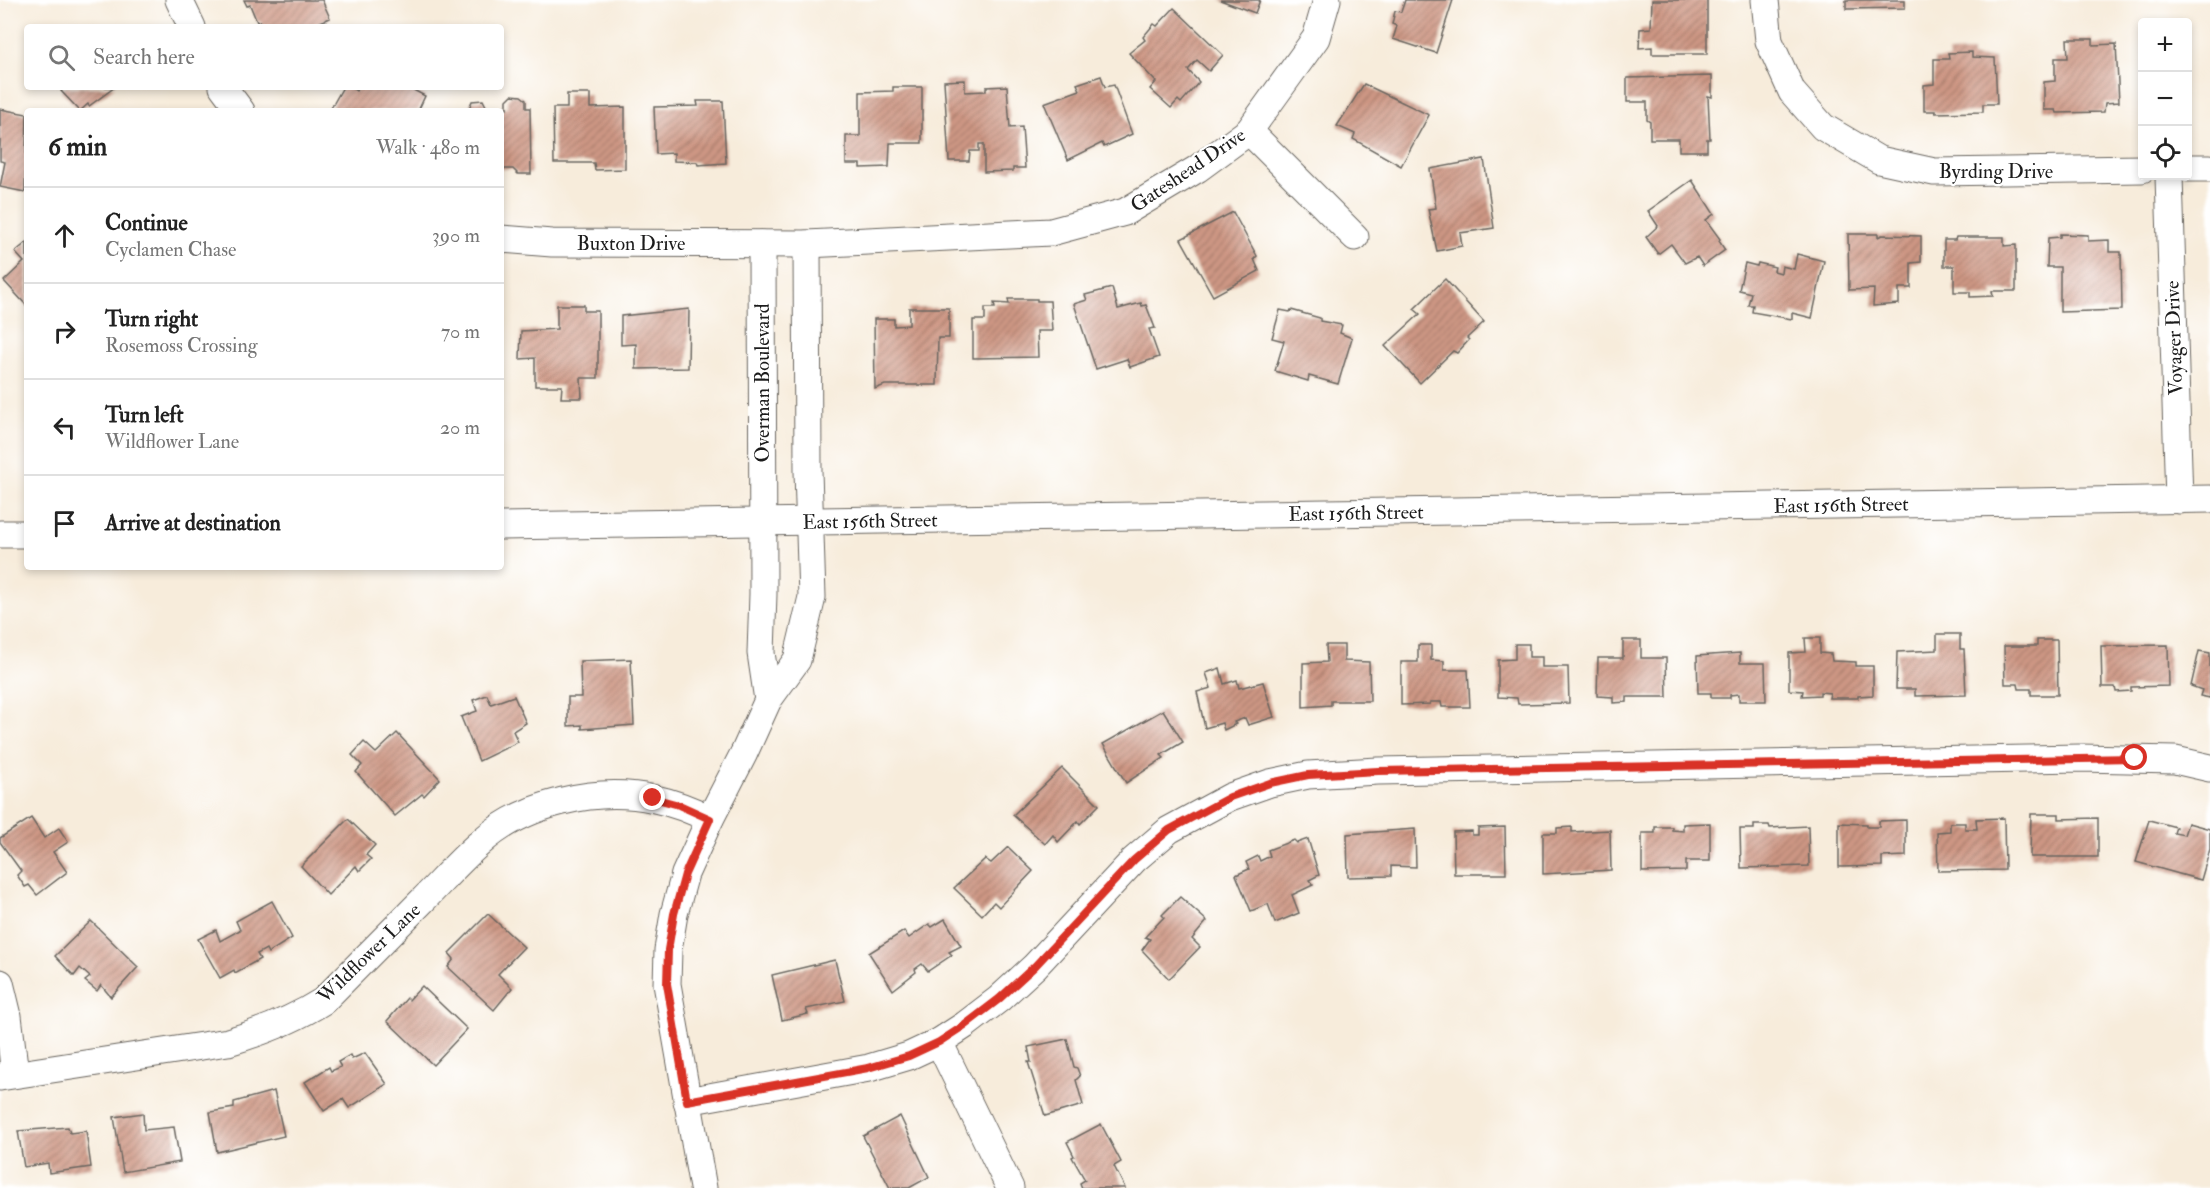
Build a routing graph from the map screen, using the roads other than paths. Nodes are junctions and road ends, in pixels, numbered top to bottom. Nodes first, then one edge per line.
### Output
1 (179, 0) edge
2 (1327, 0) edge
3 (1765, 0) edge
4 (191, 24) edge
5 (1249, 131) junction
6 (2192, 168) edge
7 (2210, 168) edge
8 (2138, 169) edge
9 (2169, 180) edge
10 (1355, 237) dead end
11 (504, 239) edge
12 (762, 244) junction
13 (807, 244) junction
14 (2210, 499) edge
15 (2179, 500) junction
16 (762, 522) junction
17 (811, 522) junction
18 (504, 526) edge
19 (0, 534) edge
20 (24, 534) edge
21 (768, 700) junction
22 (2210, 768) edge
23 (710, 819) junction
24 (0, 983) edge
25 (939, 1042) junction
26 (8, 1075) edge
27 (687, 1101) junction
28 (703, 1188) edge
29 (1010, 1188) edge

1 - 4 street
2 - 5 street, Gateshead Drive
3 - 8 street, Byrding Drive
5 - 10 street
5 - 13 street, Gateshead Drive
6 - 7 street
9 - 15 street, Voyager Drive
11 - 12 street, Buxton Drive
12 - 13 street, Gateshead Drive
12 - 16 street, Overman Boulevard
13 - 17 street
14 - 15 street, East 156th Street
15 - 17 street, East 156th Street
16 - 17 street, East 156th Street
16 - 18 street, East 156th Street
16 - 21 street, Overman Boulevard
17 - 21 street
19 - 20 street
21 - 23 street
22 - 25 street
23 - 26 street, Wildflower Lane
23 - 27 street
24 - 26 street
25 - 27 street
25 - 29 street
27 - 28 street

